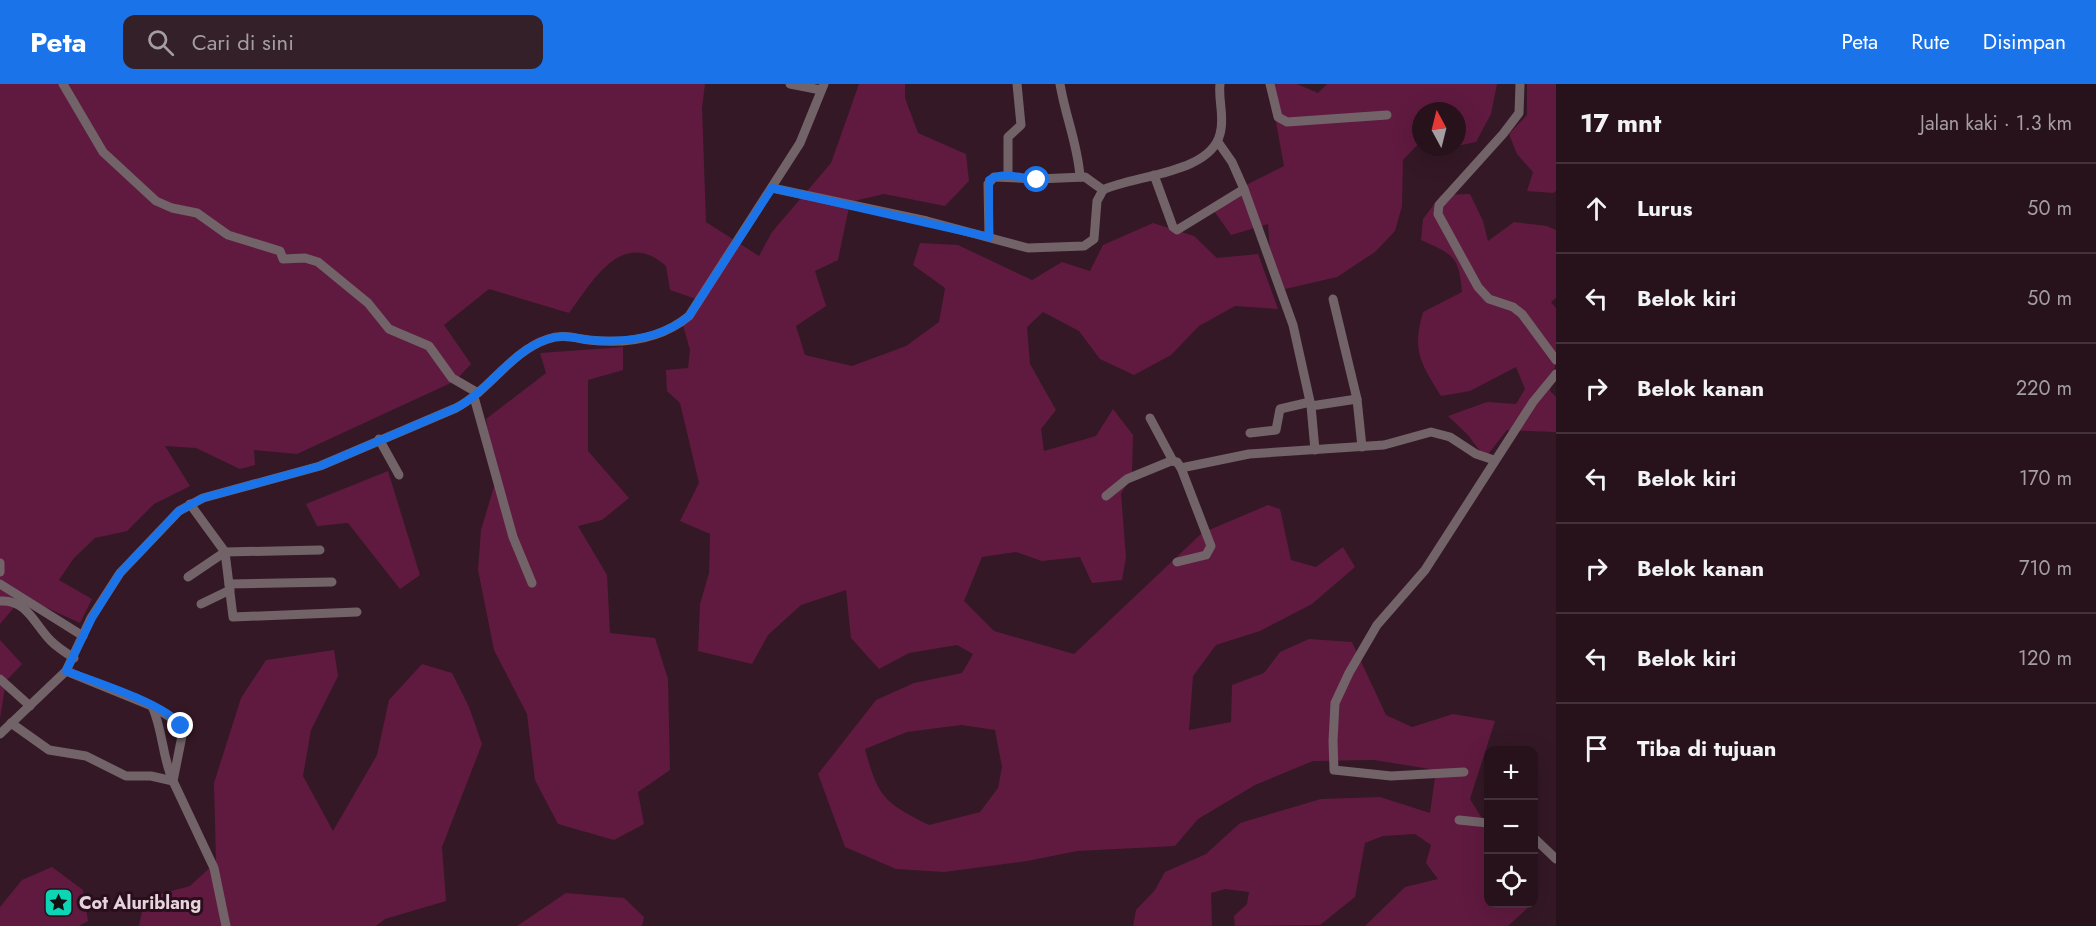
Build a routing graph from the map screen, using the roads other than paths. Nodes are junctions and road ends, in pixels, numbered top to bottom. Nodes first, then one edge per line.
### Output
1 (63, 84) edge
2 (790, 84) edge
3 (1017, 84) edge
4 (1060, 84) edge
5 (1220, 84) edge
6 (1270, 84) edge
7 (1520, 84) edge
8 (822, 87) edge
9 (1387, 115) dead end
10 (1218, 142) junction
11 (1154, 175) junction
12 (1008, 176) junction
13 (1080, 177) junction
14 (772, 188) junction
15 (1103, 189) junction
16 (1244, 189) junction
17 (989, 237) junction
18 (1333, 298) dead end
19 (1556, 360) edge
20 (1556, 374) edge
21 (476, 395) junction
22 (1357, 399) junction
23 (1310, 404) junction
24 (1150, 418) dead end
25 (1250, 433) dead end
26 (379, 439) junction
27 (1362, 447) junction
28 (1315, 450) junction
29 (1494, 460) junction
30 (1173, 461) junction
31 (1181, 468) junction
32 (399, 475) dead end
33 (1106, 496) dead end
34 (190, 504) junction
35 (320, 550) dead end
36 (225, 552) junction
37 (1177, 562) dead end
38 (0, 563) edge
39 (0, 572) edge
40 (188, 577) dead end
41 (332, 582) dead end
42 (532, 583) dead end
43 (0, 584) edge
44 (229, 587) junction
45 (0, 601) edge
46 (201, 604) dead end
47 (357, 612) dead end
48 (83, 636) junction
49 (74, 658) junction
50 (66, 671) junction
51 (0, 679) edge
52 (30, 706) junction
53 (152, 706) junction
54 (11, 723) junction
55 (0, 734) edge
56 (1464, 772) dead end
57 (174, 781) junction
58 (1459, 820) dead end
59 (1484, 823) edge
60 (1538, 843) edge
61 (1556, 859) edge
62 (226, 926) edge

1 - 21 street
2 - 8 street
3 - 12 street
4 - 13 street
5 - 10 street
6 - 9 street
7 - 19 street
8 - 14 street
10 - 11 street
10 - 16 street
11 - 15 street
11 - 16 street
12 - 13 street
12 - 17 street
13 - 15 street
14 - 17 street
14 - 21 street
15 - 17 street
16 - 23 street
18 - 22 street
20 - 29 street
21 - 26 street
21 - 42 street
22 - 23 street
22 - 27 street
23 - 25 street
23 - 28 street
24 - 30 street
26 - 32 street
26 - 34 street
27 - 28 street
27 - 29 street
28 - 31 street
29 - 56 street
30 - 31 street
30 - 33 street
31 - 37 street
34 - 36 street
34 - 48 street
35 - 36 street
36 - 40 street
36 - 44 street
38 - 39 street
41 - 44 street
43 - 48 street
44 - 46 street
44 - 47 street
45 - 49 street
48 - 49 street
49 - 50 street
50 - 52 street
50 - 53 street
51 - 52 street
52 - 54 street
53 - 57 street
53 - 57 street
54 - 55 street
54 - 57 street
57 - 62 street
58 - 59 street
60 - 61 street

